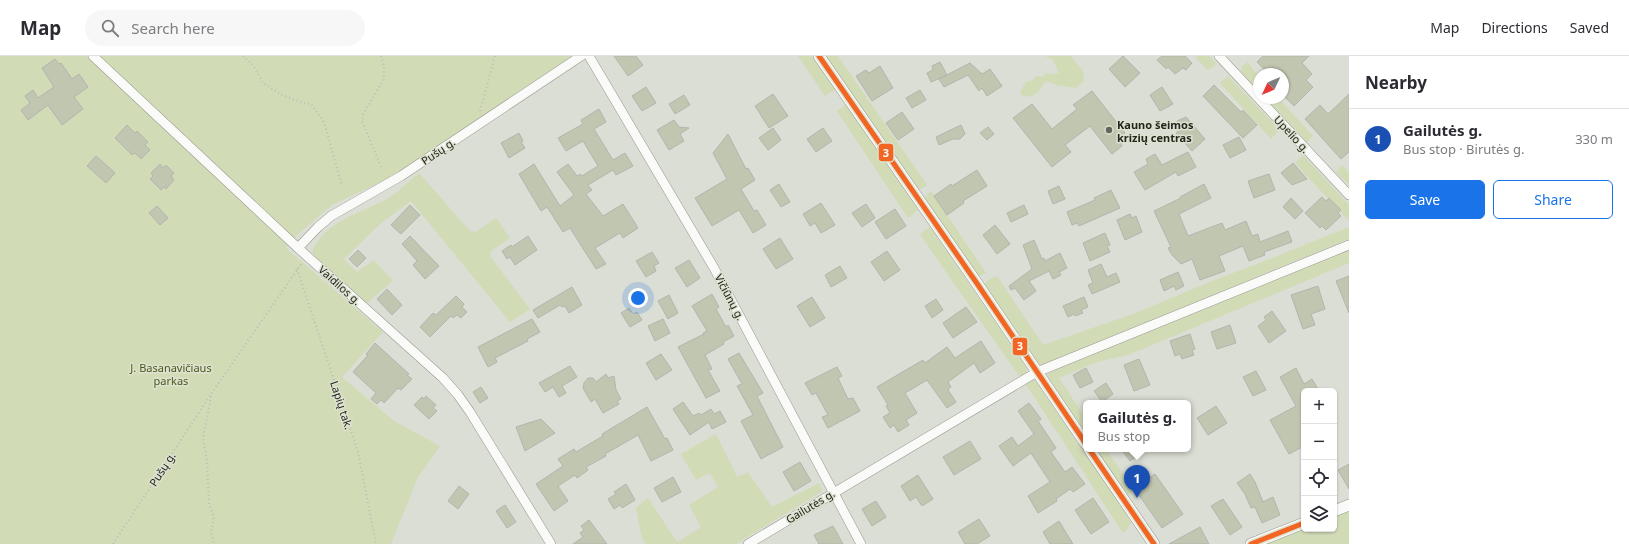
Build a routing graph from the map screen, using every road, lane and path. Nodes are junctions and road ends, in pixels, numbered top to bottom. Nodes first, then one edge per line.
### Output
1 (93, 56) edge
2 (243, 56) edge
3 (381, 56) edge
4 (494, 56) edge
5 (581, 56) edge
6 (589, 56) edge
7 (819, 56) edge
8 (1219, 56) edge
9 (476, 127) junction
10 (381, 167) dead end
11 (342, 186) dead end
12 (1349, 195) edge
13 (1349, 245) edge
14 (298, 248) junction
15 (307, 256) junction
16 (297, 269) junction
17 (1037, 372) junction
18 (211, 394) junction
19 (1083, 440) edge
20 (1091, 452) edge
21 (833, 492) junction
22 (1349, 505) edge
23 (1337, 510) edge
24 (1301, 524) edge
25 (113, 544) edge
26 (214, 544) edge
27 (376, 544) edge
28 (551, 544) edge
29 (748, 544) edge
30 (861, 544) edge
31 (1154, 544) edge
32 (1251, 544) edge

1 - 14 street, Vaidilos g.
2 - 11 path
3 - 10 path
4 - 9 path
5 - 9 street, Pušų g.
6 - 21 street, Vičiūnų g.
7 - 17 street
8 - 12 street, Upelio g.
9 - 14 street, Pušų g.
13 - 17 street, Gailutės g.
14 - 15 street, Vaidilos g.
15 - 16 path
15 - 28 street, Vaidilos g.
16 - 18 path
16 - 27 path, Lapių tak.
17 - 19 street
17 - 21 street, Gailutės g.
18 - 25 path, Pušų g.
18 - 26 path
20 - 31 street
21 - 29 street, Gailutės g.
21 - 30 street, Vičiūnų g.
22 - 23 street
24 - 32 street

